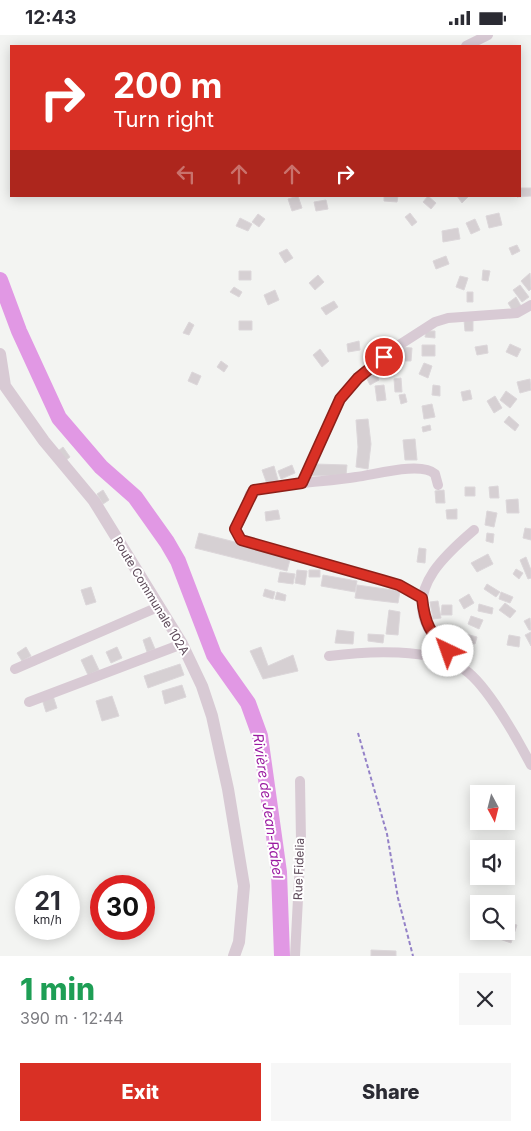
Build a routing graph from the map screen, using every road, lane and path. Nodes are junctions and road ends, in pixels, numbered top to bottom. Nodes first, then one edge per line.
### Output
1 (488, 35) edge
2 (468, 45) edge
3 (531, 305) edge
4 (0, 355) edge
5 (3, 385) edge
6 (302, 483) junction
7 (438, 485) dead end
8 (474, 530) dead end
9 (422, 598) junction
10 (158, 607) junction
11 (182, 644) junction
12 (329, 656) dead end
13 (15, 669) dead end
14 (465, 670) junction
15 (29, 702) dead end
16 (358, 733) dead end
17 (531, 765) edge
18 (300, 781) dead end
19 (234, 956) edge
20 (295, 956) edge
21 (413, 956) edge

1 - 2 street
3 - 6 street
4 - 5 street, Route Communale 102A
5 - 10 street, Route Communale 102A
6 - 7 street
6 - 9 street
8 - 9 street
9 - 14 street
10 - 11 street, Route Communale 102A
10 - 13 street
11 - 15 street
11 - 19 street, Route Communale 102A
12 - 14 street
14 - 17 street
16 - 21 path
18 - 20 street, Rue Fidelia

